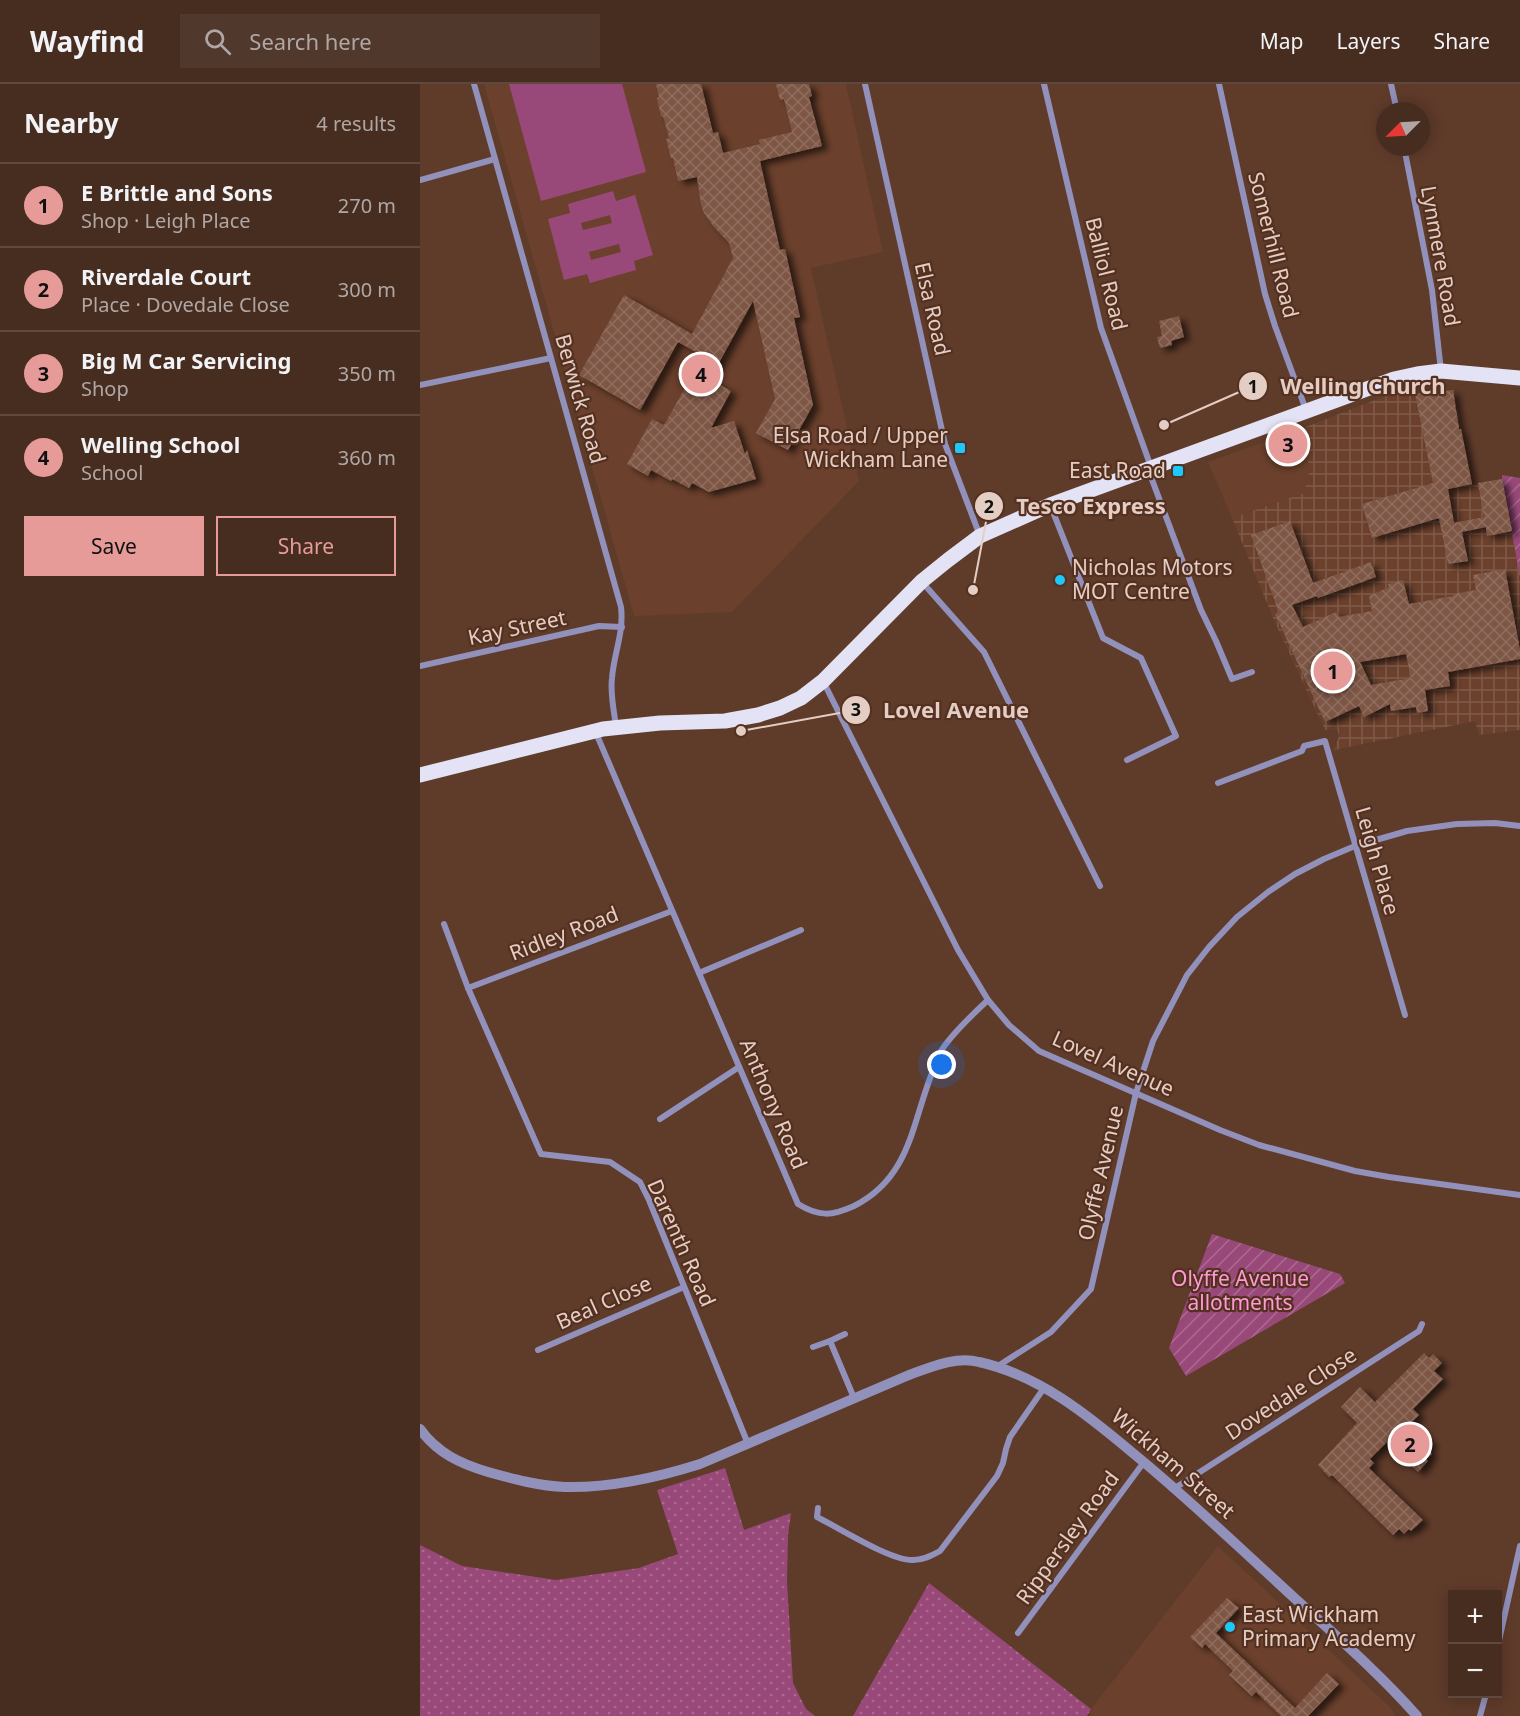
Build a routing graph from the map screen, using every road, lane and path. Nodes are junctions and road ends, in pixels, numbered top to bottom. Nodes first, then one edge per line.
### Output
1 (474, 84) edge
2 (865, 84) edge
3 (1044, 84) edge
4 (1219, 84) edge
5 (1392, 84) edge
6 (1395, 102) edge
7 (1406, 156) edge
8 (495, 159) junction
9 (420, 180) edge
10 (551, 358) junction
11 (1441, 371) junction
12 (1520, 378) edge
13 (420, 385) edge
14 (1306, 411) junction
15 (1150, 468) junction
16 (1050, 505) junction
17 (980, 536) junction
18 (922, 581) junction
19 (622, 627) junction
20 (420, 666) edge
21 (1252, 672) dead end
22 (823, 681) junction
23 (616, 727) junction
24 (596, 731) junction
25 (1127, 760) dead end
26 (420, 776) edge
27 (1218, 783) dead end
28 (1520, 826) edge
29 (1355, 846) junction
30 (1100, 886) dead end
31 (672, 911) junction
32 (444, 924) dead end
33 (801, 930) dead end
34 (699, 973) junction
35 (468, 988) junction
36 (988, 1000) junction
37 (1405, 1015) dead end
38 (739, 1067) junction
39 (1136, 1093) junction
40 (660, 1119) dead end
41 (1520, 1195) edge
42 (684, 1287) junction
43 (1422, 1324) dead end
44 (845, 1334) dead end
45 (830, 1341) junction
46 (813, 1347) dead end
47 (538, 1350) dead end
48 (998, 1366) junction
49 (1044, 1388) junction
50 (854, 1398) junction
51 (420, 1430) edge
52 (748, 1444) junction
53 (1144, 1462) junction
54 (1175, 1488) junction
55 (818, 1508) dead end
56 (1520, 1546) edge
57 (1018, 1633) dead end
58 (1497, 1644) edge
59 (1485, 1698) edge
60 (1417, 1716) edge
61 (1480, 1716) edge

1 - 8 street, Berwick Road
2 - 17 street, Elsa Road
3 - 15 street, Balliol Road
4 - 14 street, Somerhill Road
5 - 6 street
7 - 11 street, Lynmere Road
8 - 9 street
8 - 10 street, Berwick Road
10 - 13 street
10 - 19 street, Berwick Road
11 - 12 main road
11 - 14 main road
14 - 15 main road
15 - 16 main road
15 - 21 street
16 - 17 main road
16 - 25 street
17 - 18 main road
18 - 22 main road
18 - 30 street
19 - 20 street, Kay Street
19 - 23 street, Berwick Road
22 - 23 main road
22 - 36 street, Lovel Avenue
23 - 24 main road
24 - 26 main road
24 - 31 street, Anthony Road
27 - 29 street, Leigh Place
28 - 29 street, Olyffe Avenue
29 - 37 street, Leigh Place
29 - 39 street, Olyffe Avenue
31 - 34 street, Anthony Road
31 - 35 street, Ridley Road
32 - 35 street, Darenth Road
33 - 34 street
34 - 38 street, Anthony Road
35 - 42 street, Darenth Road
36 - 38 street, Anthony Road
36 - 39 street, Lovel Avenue
38 - 40 street
39 - 41 street, Lovel Avenue
39 - 48 street, Olyffe Avenue
42 - 47 street, Beal Close
42 - 52 street, Darenth Road
43 - 54 street, Dovedale Close
44 - 45 street
45 - 46 street
45 - 50 street
48 - 49 street, Wickham Street
48 - 50 street, Wickham Street
49 - 53 street, Wickham Street
49 - 55 street
50 - 52 street, Wickham Street
51 - 52 street, Wickham Street
53 - 54 street, Wickham Street
53 - 57 street, Rippersley Road
54 - 60 street, Wickham Street
56 - 58 street
59 - 61 street

